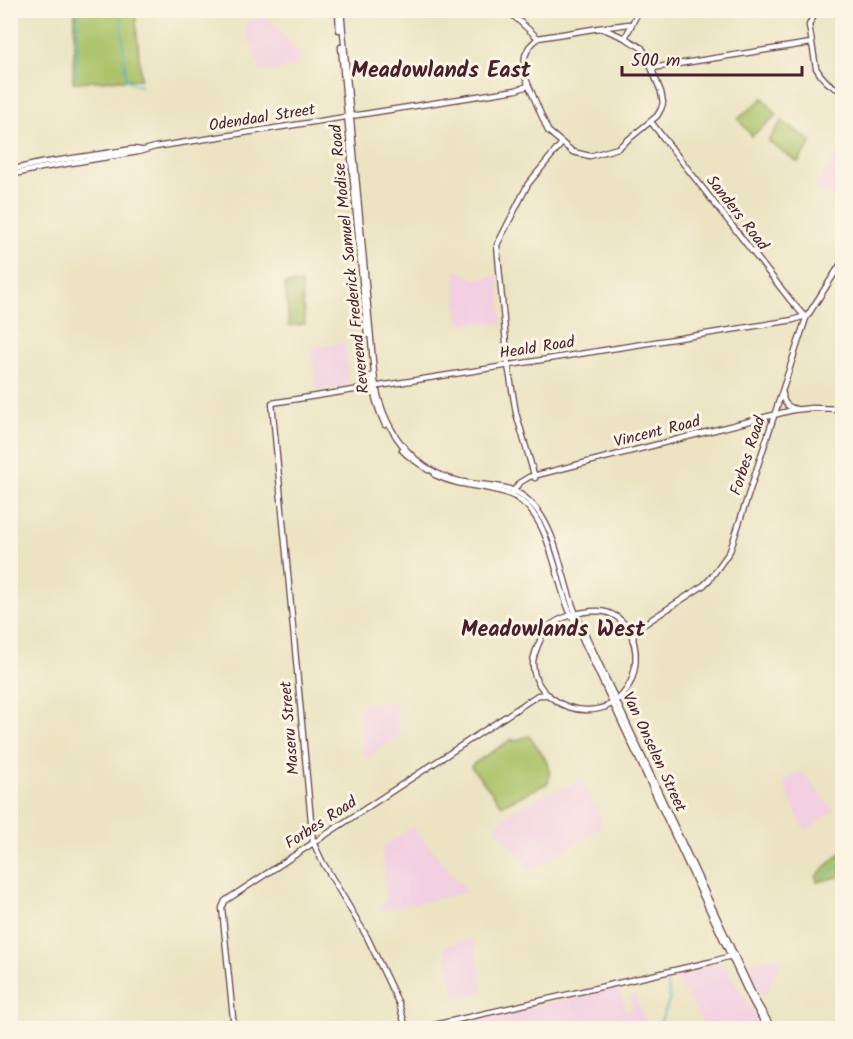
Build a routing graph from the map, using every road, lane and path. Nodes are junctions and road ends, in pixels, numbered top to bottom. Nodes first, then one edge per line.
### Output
1 (339, 10) edge
2 (507, 10) edge
3 (639, 10) edge
4 (817, 10) edge
5 (633, 22) junction
6 (599, 28) junction
7 (538, 38) junction
8 (625, 38) junction
9 (811, 43) junction
10 (652, 68) junction
11 (528, 86) junction
12 (843, 92) edge
13 (349, 117) junction
14 (651, 122) junction
15 (562, 143) junction
16 (141, 150) junction
17 (10, 170) edge
18 (10, 175) edge
19 (843, 262) edge
20 (805, 317) junction
21 (508, 365) junction
22 (374, 387) junction
23 (783, 389) junction
24 (272, 403) joint
25 (817, 408) junction
26 (798, 409) junction
27 (843, 409) edge
28 (774, 416) junction
29 (534, 476) junction
30 (521, 483) junction
31 (504, 487) junction
32 (514, 493) junction
33 (523, 496) junction
34 (570, 605) junction
35 (585, 612) junction
36 (574, 615) junction
37 (561, 620) junction
38 (624, 625) junction
39 (640, 627) junction
40 (633, 641) junction
41 (539, 682) junction
42 (538, 695) junction
43 (549, 695) junction
44 (615, 702) junction
45 (313, 842) junction
46 (732, 955) junction
47 (234, 1029) edge
48 (406, 1029) edge
49 (421, 1029) edge
50 (767, 1029) edge
51 (772, 1029) edge

1 - 13 street, Reverend Frederick Samuel Modise Road
2 - 7 street
3 - 5 street
4 - 9 street
5 - 6 street
5 - 8 street
6 - 7 street
6 - 8 street
7 - 11 street
8 - 10 street
9 - 10 street
9 - 12 street
10 - 14 street
11 - 13 street, Odendaal Street
11 - 15 street
13 - 16 street, Odendaal Street
13 - 22 street, Reverend Frederick Samuel Modise Road
14 - 15 street
14 - 20 street, Sanders Road
15 - 21 street
16 - 17 street, Odendaal Street
16 - 18 street, Odendaal Street
19 - 20 street, Forbes Road
20 - 21 street, Heald Road
20 - 23 street, Forbes Road
21 - 22 street, Heald Road
21 - 29 street
22 - 24 street, Heald Road
22 - 31 street, Reverend Frederick Samuel Modise Road
22 - 32 street, Reverend Frederick Samuel Modise Road
23 - 26 street
23 - 28 street, Forbes Road
24 - 45 street, Maseru Street
25 - 26 street, Vincent Road
25 - 27 street, Vincent Road
25 - 28 street, Vincent Road
26 - 28 street, Vincent Road
28 - 29 street, Vincent Road
28 - 39 street, Forbes Road
29 - 30 street, Vincent Road
30 - 31 street
30 - 32 street, Vincent Road
30 - 33 street
31 - 32 street, Reverend Frederick Samuel Modise Road
32 - 33 street, Van Onselen Street
32 - 34 street, Van Onselen Street
33 - 34 street, Van Onselen Street
34 - 35 street
34 - 36 street, Van Onselen Street
34 - 37 street
35 - 36 street
35 - 38 street
36 - 37 street
36 - 44 street, Van Onselen Street
37 - 41 street
38 - 39 street
38 - 40 street
39 - 40 street
40 - 44 street
41 - 42 street
41 - 43 street
42 - 43 street
42 - 45 street, Forbes Road
43 - 44 street
44 - 46 street, Van Onselen Street
45 - 47 street, Forbes Road
45 - 48 street, Maseru Street
46 - 49 street
46 - 50 street, Van Onselen Street
46 - 51 street, Van Onselen Street

